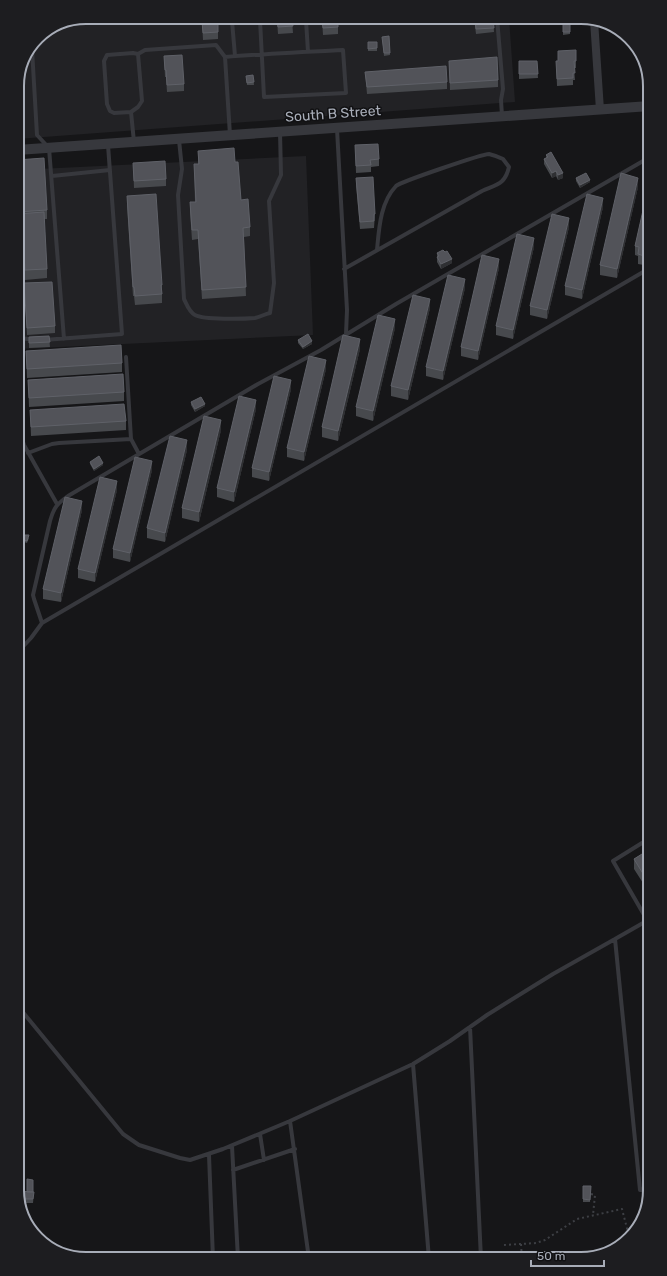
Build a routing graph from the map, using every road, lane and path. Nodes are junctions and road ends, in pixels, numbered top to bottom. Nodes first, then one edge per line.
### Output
1 (232, 24) edge
2 (260, 24) edge
3 (306, 24) edge
4 (498, 24) edge
5 (594, 25) edge
6 (308, 52) junction
7 (138, 54) junction
8 (262, 54) junction
9 (32, 55) edge
10 (235, 56) junction
11 (225, 57) junction
12 (643, 107) edge
13 (600, 110) junction
14 (131, 112) junction
15 (502, 117) junction
16 (337, 128) junction
17 (280, 132) junction
18 (230, 135) junction
19 (179, 139) junction
20 (134, 142) junction
21 (108, 144) junction
22 (49, 148) junction
23 (24, 150) edge
24 (643, 161) edge
25 (110, 170) junction
26 (52, 176) junction
27 (377, 250) junction
28 (344, 269) junction
29 (643, 272) edge
30 (346, 334) junction
31 (24, 339) edge
32 (64, 339) junction
33 (126, 357) dead end
34 (131, 439) junction
35 (24, 445) edge
36 (28, 453) junction
37 (139, 454) junction
38 (57, 504) junction
39 (42, 623) junction
40 (24, 646) edge
41 (643, 843) edge
42 (643, 912) edge
43 (643, 923) edge
44 (615, 940) junction
45 (24, 1014) edge
46 (470, 1027) junction
47 (414, 1064) junction
48 (290, 1121) junction
49 (260, 1134) junction
50 (232, 1146) junction
51 (294, 1149) junction
52 (209, 1155) junction
53 (264, 1160) junction
54 (234, 1170) junction
55 (643, 1190) edge
56 (590, 1194) edge
57 (593, 1215) junction
58 (628, 1231) edge
59 (521, 1244) junction
60 (504, 1245) dead end
61 (213, 1252) edge
62 (238, 1252) edge
63 (307, 1252) edge
64 (428, 1252) edge
65 (481, 1252) edge
66 (522, 1252) edge

1 - 10 lane
2 - 8 lane
3 - 6 lane
4 - 15 lane
5 - 13 street
6 - 8 lane
6 - 8 lane
7 - 11 lane
7 - 14 lane
7 - 14 lane
8 - 10 lane
9 - 22 lane
10 - 11 lane
11 - 18 lane
12 - 13 street, South B Street
13 - 15 street, South B Street
14 - 20 lane
15 - 16 street, South B Street
16 - 17 street, South B Street
16 - 28 lane
17 - 18 street, South B Street
17 - 19 lane
18 - 19 street, South B Street
19 - 20 street, South B Street
20 - 21 street, South B Street
21 - 22 street, South B Street
21 - 25 lane
22 - 23 street, South B Street
22 - 26 lane
24 - 30 lane
25 - 26 lane
25 - 32 lane
26 - 32 lane
27 - 27 lane
27 - 28 lane
28 - 30 lane
29 - 39 lane
30 - 37 lane
31 - 32 lane
33 - 34 lane
34 - 36 lane
34 - 37 lane
35 - 36 lane
36 - 38 lane
37 - 38 lane
38 - 39 lane
39 - 40 lane
41 - 42 lane
43 - 44 lane
44 - 46 lane
44 - 55 lane
45 - 52 lane
46 - 47 lane
46 - 65 lane
47 - 48 lane
47 - 64 lane
48 - 49 lane
48 - 51 lane
49 - 50 lane
49 - 53 lane
50 - 52 lane
50 - 54 lane
51 - 53 lane
51 - 63 lane
52 - 61 lane
53 - 54 lane
54 - 62 lane
56 - 57 path
57 - 58 path
57 - 59 path
59 - 60 path
59 - 66 path

